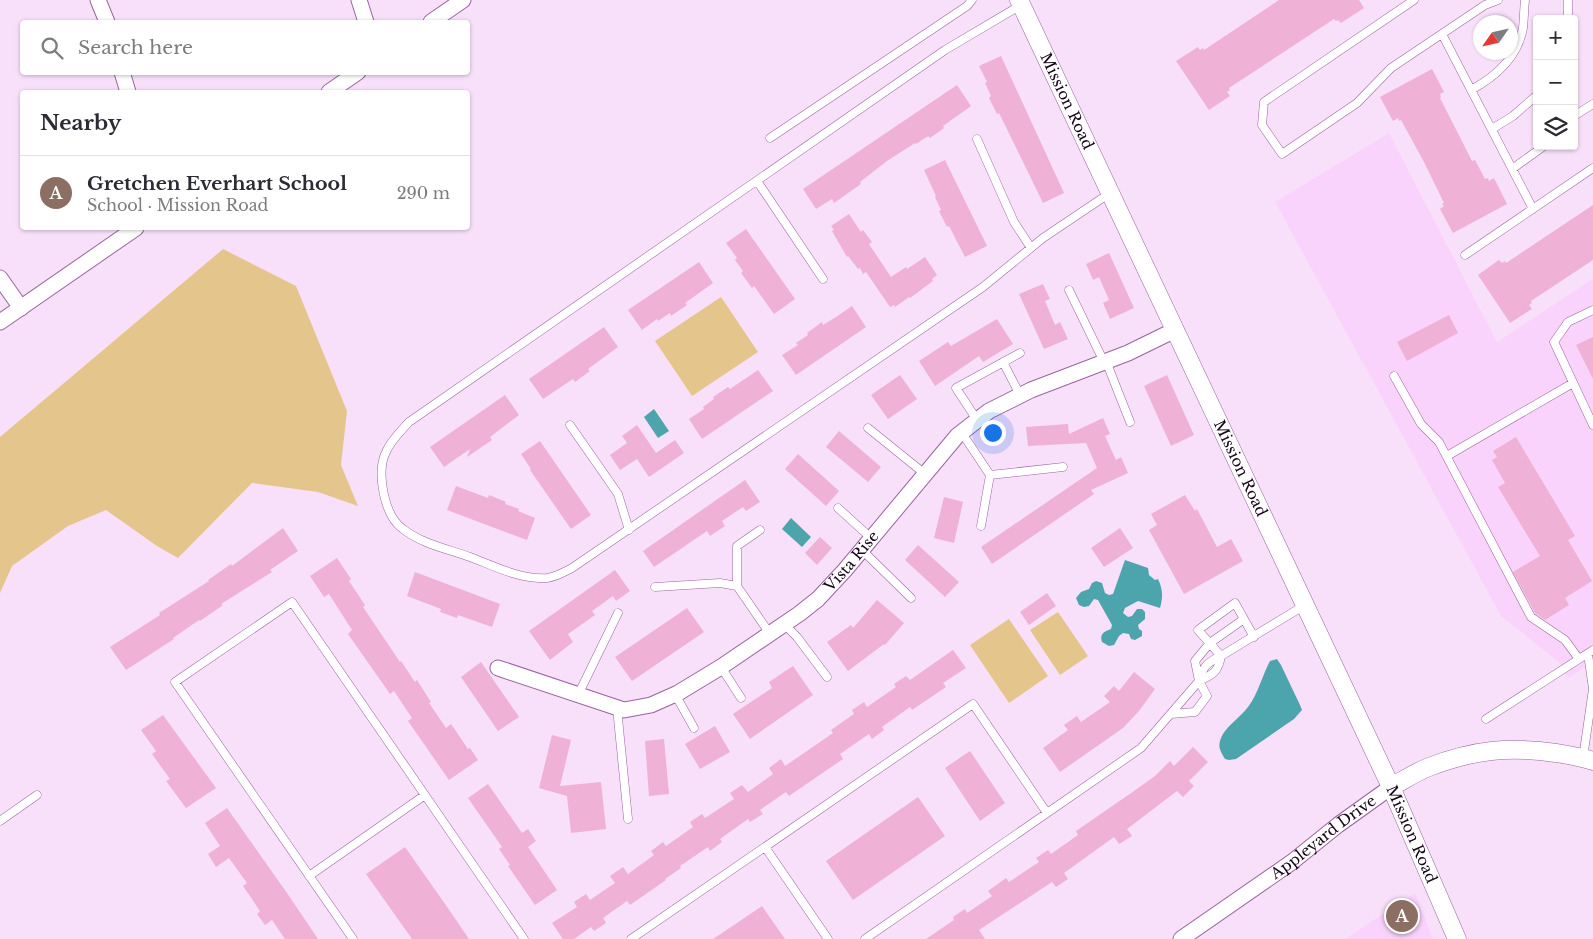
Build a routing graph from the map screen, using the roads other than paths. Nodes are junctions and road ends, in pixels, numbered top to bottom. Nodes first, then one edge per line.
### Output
1 (98, 0) edge
2 (359, 0) edge
3 (463, 0) edge
4 (972, 0) edge
5 (1414, 0) edge
6 (1498, 0) edge
7 (1525, 0) edge
8 (1568, 0) edge
9 (1020, 3) edge
10 (1568, 15) edge
11 (106, 20) edge
12 (365, 20) edge
13 (433, 20) edge
14 (1442, 34) junction
15 (123, 75) edge
16 (354, 75) edge
17 (127, 90) edge
18 (332, 90) edge
19 (1471, 90) junction
20 (1533, 98) edge
21 (1593, 104) edge
22 (1578, 113) edge
23 (1492, 130) junction
24 (770, 138) dead end
25 (977, 139) dead end
26 (1538, 150) edge
27 (1593, 168) edge
28 (1512, 169) junction
29 (757, 181) junction
30 (1110, 193) junction
31 (1533, 209) junction
32 (133, 230) edge
33 (1031, 248) junction
34 (1465, 255) dead end
35 (0, 278) edge
36 (823, 279) dead end
37 (1069, 290) dead end
38 (21, 308) junction
39 (1593, 310) edge
40 (0, 322) edge
41 (1175, 330) junction
42 (1020, 353) dead end
43 (1106, 361) junction
44 (1003, 362) junction
45 (1394, 376) dead end
46 (1573, 383) junction
47 (1020, 395) junction
48 (977, 420) junction
49 (1130, 422) dead end
50 (570, 425) dead end
51 (1593, 425) edge
52 (868, 428) dead end
53 (962, 433) junction
54 (1447, 456) junction
55 (1063, 467) dead end
56 (925, 474) junction
57 (990, 475) junction
58 (838, 508) dead end
59 (981, 526) dead end
60 (629, 530) junction
61 (760, 530) dead end
62 (866, 544) junction
63 (737, 586) junction
64 (655, 587) dead end
65 (911, 598) dead end
66 (1305, 605) junction
67 (618, 613) dead end
68 (1244, 619) junction
69 (784, 624) junction
70 (770, 634) junction
71 (1254, 637) junction
72 (1210, 643) junction
73 (1590, 652) edge
74 (1221, 656) junction
75 (1579, 659) junction
76 (721, 667) junction
77 (498, 668) dead end
78 (826, 677) dead end
79 (1199, 681) junction
80 (675, 694) junction
81 (578, 695) junction
82 (741, 698) dead end
83 (617, 708) junction
84 (1171, 714) junction
85 (1486, 719) dead end
86 (694, 728) dead end
87 (1588, 759) edge
88 (1392, 787) junction
89 (425, 794) junction
90 (37, 795) dead end
91 (1047, 813) junction
92 (628, 819) dead end
93 (0, 821) edge
94 (765, 847) junction
95 (309, 876) junction
96 (353, 939) edge
97 (524, 939) edge
98 (631, 939) edge
99 (828, 939) edge
100 (865, 939) edge
101 (1181, 939) edge
102 (1457, 939) edge

1 - 11 street
2 - 12 street
3 - 13 street
4 - 24 lane
5 - 14 lane
6 - 14 lane
7 - 19 lane
8 - 10 lane
9 - 29 lane
9 - 30 street, Mission Road
14 - 19 lane
15 - 17 street
16 - 18 street
19 - 23 lane
20 - 23 lane
21 - 22 lane
23 - 28 lane
25 - 33 lane
26 - 28 lane
27 - 31 lane
28 - 31 lane
29 - 36 lane
29 - 60 lane
30 - 33 lane
30 - 41 street, Mission Road
31 - 34 lane
32 - 38 street
33 - 60 lane
35 - 38 street
37 - 43 lane
38 - 40 street
39 - 46 lane
41 - 43 street, Vista Rise
41 - 66 street, Mission Road
42 - 44 lane
43 - 47 street, Vista Rise
43 - 49 lane
44 - 47 lane
44 - 48 lane
45 - 54 lane
46 - 51 lane
46 - 54 lane
47 - 48 street, Vista Rise
48 - 53 street, Vista Rise
50 - 60 lane
52 - 56 lane
53 - 56 street, Vista Rise
53 - 57 lane
54 - 75 lane
55 - 57 lane
56 - 62 street, Vista Rise
57 - 59 lane
58 - 62 lane
61 - 63 lane
62 - 65 lane
62 - 69 street, Vista Rise
63 - 64 lane
63 - 70 lane
66 - 71 lane
66 - 88 street, Mission Road
67 - 81 lane
68 - 71 lane
68 - 72 lane
68 - 72 lane
69 - 70 street, Vista Rise
69 - 78 lane
70 - 76 street, Vista Rise
71 - 74 lane
72 - 74 lane
72 - 79 lane
73 - 75 lane
73 - 87 lane
74 - 79 lane
75 - 85 lane
76 - 80 street, Vista Rise
76 - 82 lane
77 - 81 street, Vista Rise
79 - 84 lane
79 - 84 lane
80 - 83 street, Vista Rise
80 - 86 lane
81 - 83 street, Vista Rise
83 - 92 lane
84 - 91 lane
87 - 88 street, Appleyard Drive
88 - 101 street, Appleyard Drive
88 - 102 street, Mission Road
89 - 95 lane
89 - 95 lane
89 - 97 lane
90 - 93 lane
91 - 94 lane
91 - 100 lane
94 - 98 lane
94 - 99 lane
95 - 96 lane

